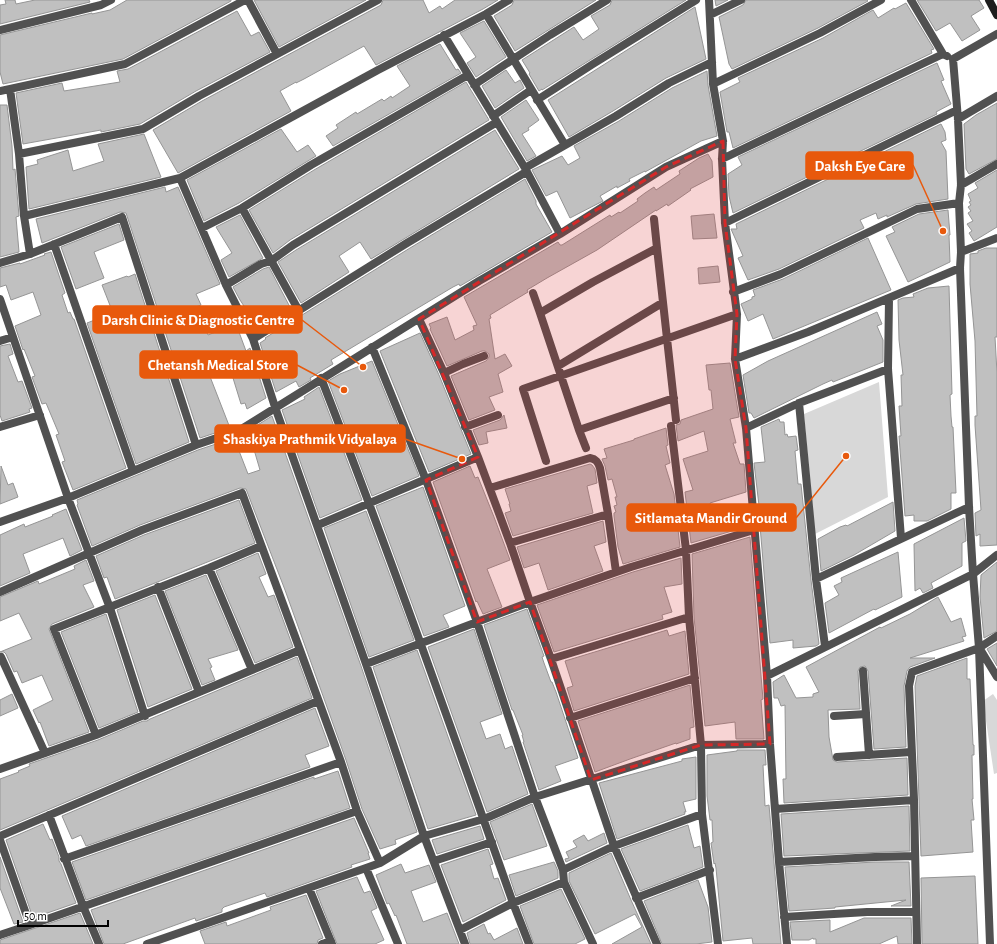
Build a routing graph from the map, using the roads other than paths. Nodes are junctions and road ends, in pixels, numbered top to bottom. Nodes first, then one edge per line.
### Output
1 (111, 0) edge
2 (246, 0) edge
3 (378, 0) edge
4 (509, 0) edge
5 (607, 0) edge
6 (696, 0) edge
7 (709, 0) edge
8 (741, 0) edge
9 (881, 0) edge
10 (911, 0) edge
11 (989, 0) edge
12 (486, 14) junction
13 (710, 15) junction
14 (997, 15) edge
15 (0, 30) edge
16 (997, 34) edge
17 (444, 35) junction
18 (277, 54) junction
19 (943, 54) junction
20 (953, 59) junction
21 (513, 60) junction
22 (712, 62) junction
23 (468, 75) junction
24 (713, 84) junction
25 (474, 85) junction
26 (10, 89) junction
27 (531, 90) junction
28 (0, 91) edge
29 (997, 96) edge
30 (537, 100) junction
31 (957, 110) junction
32 (495, 119) junction
33 (958, 119) junction
34 (723, 141) junction
35 (565, 145) junction
36 (19, 154) junction
37 (722, 159) junction
38 (997, 164) edge
39 (526, 170) junction
40 (180, 178) junction
41 (961, 185) junction
42 (959, 203) junction
43 (242, 208) junction
44 (24, 216) junction
45 (654, 219) dead end
46 (725, 223) junction
47 (202, 228) junction
48 (560, 234) junction
49 (997, 238) edge
50 (54, 244) junction
51 (657, 248) junction
52 (961, 252) junction
53 (30, 254) junction
54 (271, 261) junction
55 (0, 263) edge
56 (960, 268) junction
57 (226, 285) junction
58 (733, 292) junction
59 (533, 293) dead end
60 (0, 299) edge
61 (889, 299) junction
62 (662, 303) junction
63 (299, 310) junction
64 (540, 313) junction
65 (736, 314) junction
66 (419, 319) junction
67 (13, 337) junction
68 (253, 339) junction
69 (667, 339) junction
70 (0, 341) edge
71 (372, 347) junction
72 (484, 356) dead end
73 (735, 359) junction
74 (558, 366) junction
75 (888, 369) junction
76 (444, 373) junction
77 (562, 376) junction
78 (322, 378) junction
79 (674, 398) junction
80 (799, 403) junction
81 (275, 407) junction
82 (40, 414) junction
83 (498, 415) dead end
84 (0, 427) edge
85 (465, 427) junction
86 (746, 428) junction
87 (579, 430) junction
88 (196, 445) junction
89 (586, 448) dead end
90 (478, 457) junction
91 (546, 461) dead end
92 (133, 471) junction
93 (426, 480) junction
94 (490, 488) junction
95 (68, 498) junction
96 (370, 503) junction
97 (969, 507) junction
98 (608, 514) junction
99 (0, 522) edge
100 (318, 525) junction
101 (754, 530) junction
102 (902, 538) junction
103 (510, 543) junction
104 (261, 546) junction
105 (686, 550) junction
106 (88, 554) junction
107 (997, 555) edge
108 (210, 568) junction
109 (616, 572) junction
110 (972, 574) junction
111 (816, 579) junction
112 (158, 587) junction
113 (0, 592) edge
114 (530, 602) junction
115 (110, 608) junction
116 (689, 617) junction
117 (477, 622) junction
118 (997, 636) edge
119 (422, 644) junction
120 (825, 646) junction
121 (979, 648) junction
122 (300, 650) junction
123 (1, 657) edge
124 (551, 659) junction
125 (366, 664) junction
126 (252, 670) junction
127 (863, 671) dead end
128 (766, 676) junction
129 (695, 678) junction
130 (997, 678) edge
131 (199, 692) junction
132 (318, 701) junction
133 (866, 714) junction
134 (145, 716) junction
135 (834, 716) dead end
136 (570, 718) junction
137 (96, 735) junction
138 (770, 744) junction
139 (700, 746) junction
140 (911, 752) junction
141 (45, 753) junction
142 (869, 755) junction
143 (837, 757) dead end
144 (341, 762) junction
145 (0, 769) edge
146 (591, 780) junction
147 (535, 797) junction
148 (914, 800) junction
149 (775, 809) junction
150 (357, 811) junction
151 (702, 814) junction
152 (49, 815) junction
153 (484, 819) junction
154 (0, 836) edge
155 (424, 836) junction
156 (0, 840) edge
157 (492, 842) junction
158 (614, 846) junction
159 (915, 856) junction
160 (64, 859) junction
161 (434, 861) junction
162 (380, 862) junction
163 (779, 862) junction
164 (366, 868) junction
165 (563, 870) junction
166 (710, 870) junction
167 (564, 882) junction
168 (309, 888) junction
169 (636, 898) junction
170 (513, 903) junction
171 (83, 906) junction
172 (915, 912) junction
173 (784, 917) junction
174 (30, 925) junction
175 (460, 930) junction
176 (0, 935) edge
177 (332, 942) edge
178 (99, 944) edge
179 (147, 944) edge
180 (322, 944) edge
181 (398, 944) edge
182 (465, 944) edge
183 (529, 944) edge
184 (593, 944) edge
185 (657, 944) edge
186 (718, 944) edge
187 (787, 944) edge
188 (917, 944) edge
189 (990, 944) edge

1 - 15 street
2 - 18 street
2 - 26 street
3 - 18 street
4 - 12 street
5 - 21 street
6 - 30 street
7 - 13 street
8 - 13 street
9 - 24 street
10 - 19 street
11 - 14 main road
12 - 17 street
12 - 21 street
13 - 22 street
16 - 20 street
17 - 23 street
17 - 40 street
18 - 36 street
19 - 20 street
19 - 37 street
20 - 31 street
21 - 25 street
21 - 27 street
22 - 24 street
22 - 35 street
23 - 25 street
23 - 43 street
24 - 34 street
25 - 32 street
26 - 28 street
26 - 36 street
27 - 30 street
27 - 32 street
29 - 33 street
30 - 35 street
31 - 33 street
31 - 46 street
32 - 39 street
32 - 54 street
33 - 41 street
34 - 37 street
34 - 48 street
35 - 39 street
36 - 44 street
37 - 46 street
38 - 41 street
39 - 48 street
39 - 63 street
40 - 44 street
40 - 47 street
41 - 42 street
42 - 52 street
42 - 58 street
43 - 47 street
43 - 54 street
44 - 53 street
45 - 51 street
46 - 58 street
47 - 57 street
48 - 66 street
49 - 52 street
50 - 53 street
50 - 88 street
50 - 92 street
51 - 62 street
51 - 64 street
52 - 56 street
53 - 55 street
54 - 57 street
54 - 63 street
56 - 61 street
56 - 97 street
57 - 68 street
58 - 65 street
59 - 64 street
60 - 67 street
61 - 73 street
61 - 75 street
62 - 69 street
62 - 74 street
63 - 68 street
64 - 74 street
65 - 69 street
65 - 73 street
66 - 71 street
66 - 76 street
67 - 70 street
67 - 82 street
68 - 81 street
69 - 77 street
69 - 79 street
71 - 78 street
71 - 93 street
72 - 76 street
73 - 86 street
74 - 77 street
75 - 80 street
75 - 102 street
76 - 85 street
77 - 87 street
77 - 91 street
78 - 81 street
78 - 96 street
79 - 87 street
79 - 105 street
80 - 86 street
80 - 111 street
81 - 88 street
81 - 100 street
82 - 84 street
82 - 95 street
83 - 85 street
85 - 90 street
86 - 101 street
87 - 89 street
88 - 92 street
90 - 93 street
90 - 94 street
92 - 95 street
93 - 96 street
93 - 117 street
94 - 98 street
94 - 103 street
95 - 99 street
95 - 106 street
96 - 100 street
96 - 119 street
97 - 102 street
97 - 110 street
98 - 103 street
98 - 109 street
100 - 125 street
101 - 105 street
101 - 128 street
102 - 111 street
103 - 114 street
104 - 106 street
104 - 108 street
104 - 122 street
105 - 109 street
105 - 116 street
106 - 113 street
106 - 115 street
107 - 110 street
108 - 112 street
108 - 126 street
109 - 114 street
110 - 120 street
110 - 121 street
111 - 120 street
112 - 115 street
112 - 131 street
114 - 117 street
114 - 124 street
115 - 134 street
115 - 137 street
116 - 124 street
116 - 129 street
117 - 119 street
117 - 147 street
118 - 121 street
119 - 125 street
119 - 153 street
120 - 128 street
121 - 130 street
121 - 140 street
121 - 189 street
122 - 126 street
122 - 132 street
123 - 141 street
124 - 136 street
125 - 155 street
126 - 131 street
127 - 133 street
128 - 138 street
129 - 136 street
129 - 139 street
131 - 134 street
132 - 144 street
132 - 152 street
133 - 135 street
133 - 142 street
134 - 137 street
136 - 146 street
137 - 141 street
138 - 139 street
138 - 149 street
139 - 146 street
139 - 151 street
140 - 142 street
140 - 148 street
141 - 145 street
142 - 143 street
144 - 150 street
144 - 160 street
146 - 147 street
146 - 158 street
147 - 153 street
147 - 165 street
148 - 149 street
148 - 159 street
149 - 163 street
150 - 162 street
150 - 171 street
151 - 158 street
151 - 166 street
152 - 154 street
152 - 160 street
153 - 155 street
153 - 157 street
155 - 161 street
155 - 162 street
156 - 174 street
157 - 161 street
157 - 170 street
158 - 165 street
158 - 169 street
159 - 163 street
159 - 172 street
160 - 171 street
161 - 175 street
162 - 164 street
163 - 173 street
164 - 168 street
164 - 181 street
165 - 167 street
166 - 169 street
166 - 186 street
167 - 170 street
167 - 184 street
168 - 177 street
168 - 179 street
169 - 185 street
170 - 175 street
170 - 183 street
171 - 174 street
171 - 178 street
172 - 173 street
172 - 188 street
173 - 187 street
174 - 176 street
175 - 182 street
177 - 180 street

